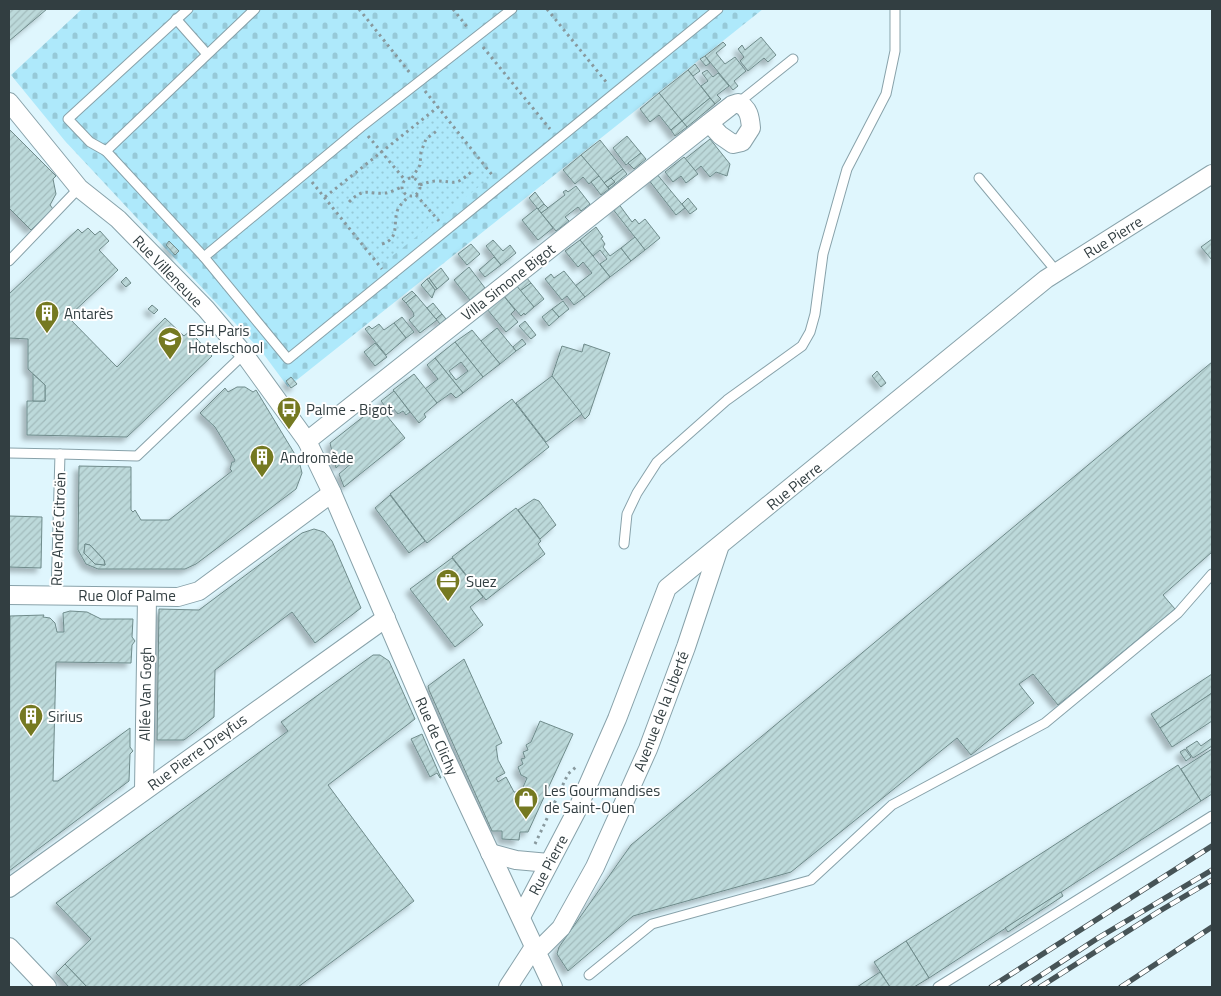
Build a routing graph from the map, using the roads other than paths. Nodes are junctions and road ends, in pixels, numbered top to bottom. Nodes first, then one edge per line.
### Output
1 (188, 9) edge
2 (255, 9) edge
3 (512, 9) edge
4 (718, 9) edge
5 (895, 9) edge
6 (176, 20) junction
7 (207, 54) junction
8 (793, 58) dead end
9 (9, 102) edge
10 (738, 103) junction
11 (709, 123) junction
12 (106, 151) junction
13 (1212, 174) edge
14 (980, 178) dead end
15 (79, 188) junction
16 (204, 257) junction
17 (9, 261) edge
18 (1057, 272) junction
19 (244, 354) junction
20 (307, 441) junction
21 (9, 453) edge
22 (60, 454) junction
23 (332, 493) junction
24 (624, 544) dead end
25 (719, 548) junction
26 (1212, 574) edge
27 (9, 595) edge
28 (56, 595) junction
29 (147, 597) junction
30 (386, 618) junction
31 (144, 790) junction
32 (1212, 816) edge
33 (490, 853) junction
34 (549, 863) junction
35 (9, 888) edge
36 (521, 916) junction
37 (9, 947) edge
38 (534, 947) junction
39 (590, 976) dead end
40 (46, 987) edge
41 (508, 987) edge
42 (553, 987) edge
43 (938, 987) edge

1 - 6 lane
2 - 7 lane
3 - 16 lane
4 - 16 lane
5 - 24 lane
6 - 7 lane
6 - 12 lane
7 - 12 lane
8 - 10 lane
9 - 15 street, Rue Villeneuve
10 - 11 street, Villa Simone Bigot
10 - 11 street
11 - 20 street, Villa Simone Bigot
12 - 16 lane
13 - 18 street, Rue Pierre
14 - 18 lane
15 - 17 lane
15 - 19 street, Rue Villeneuve
18 - 25 street, Rue Pierre
19 - 20 street, Rue Villeneuve
19 - 22 lane
20 - 23 street, Rue Villeneuve
21 - 22 lane, Rue André Citroën
22 - 28 lane, Rue André Citroën
23 - 29 street, Rue Olof Palme
23 - 30 street, Rue Villeneuve
25 - 34 street, Rue Pierre
25 - 38 street, Avenue de la Liberté
26 - 39 lane
27 - 28 street, Rue Olof Palme
28 - 29 street, Rue Olof Palme
29 - 31 street, Allée Van Gogh
30 - 31 street, Rue Pierre Dreyfus
30 - 33 street, Rue de Clichy
31 - 35 street, Rue Pierre Dreyfus
32 - 43 lane
33 - 34 street
33 - 36 street, Rue de Clichy
34 - 36 street, Rue Pierre
36 - 38 street, Rue de Clichy
37 - 40 street
38 - 41 street, Avenue de la Liberté
38 - 42 street, Rue de Clichy

